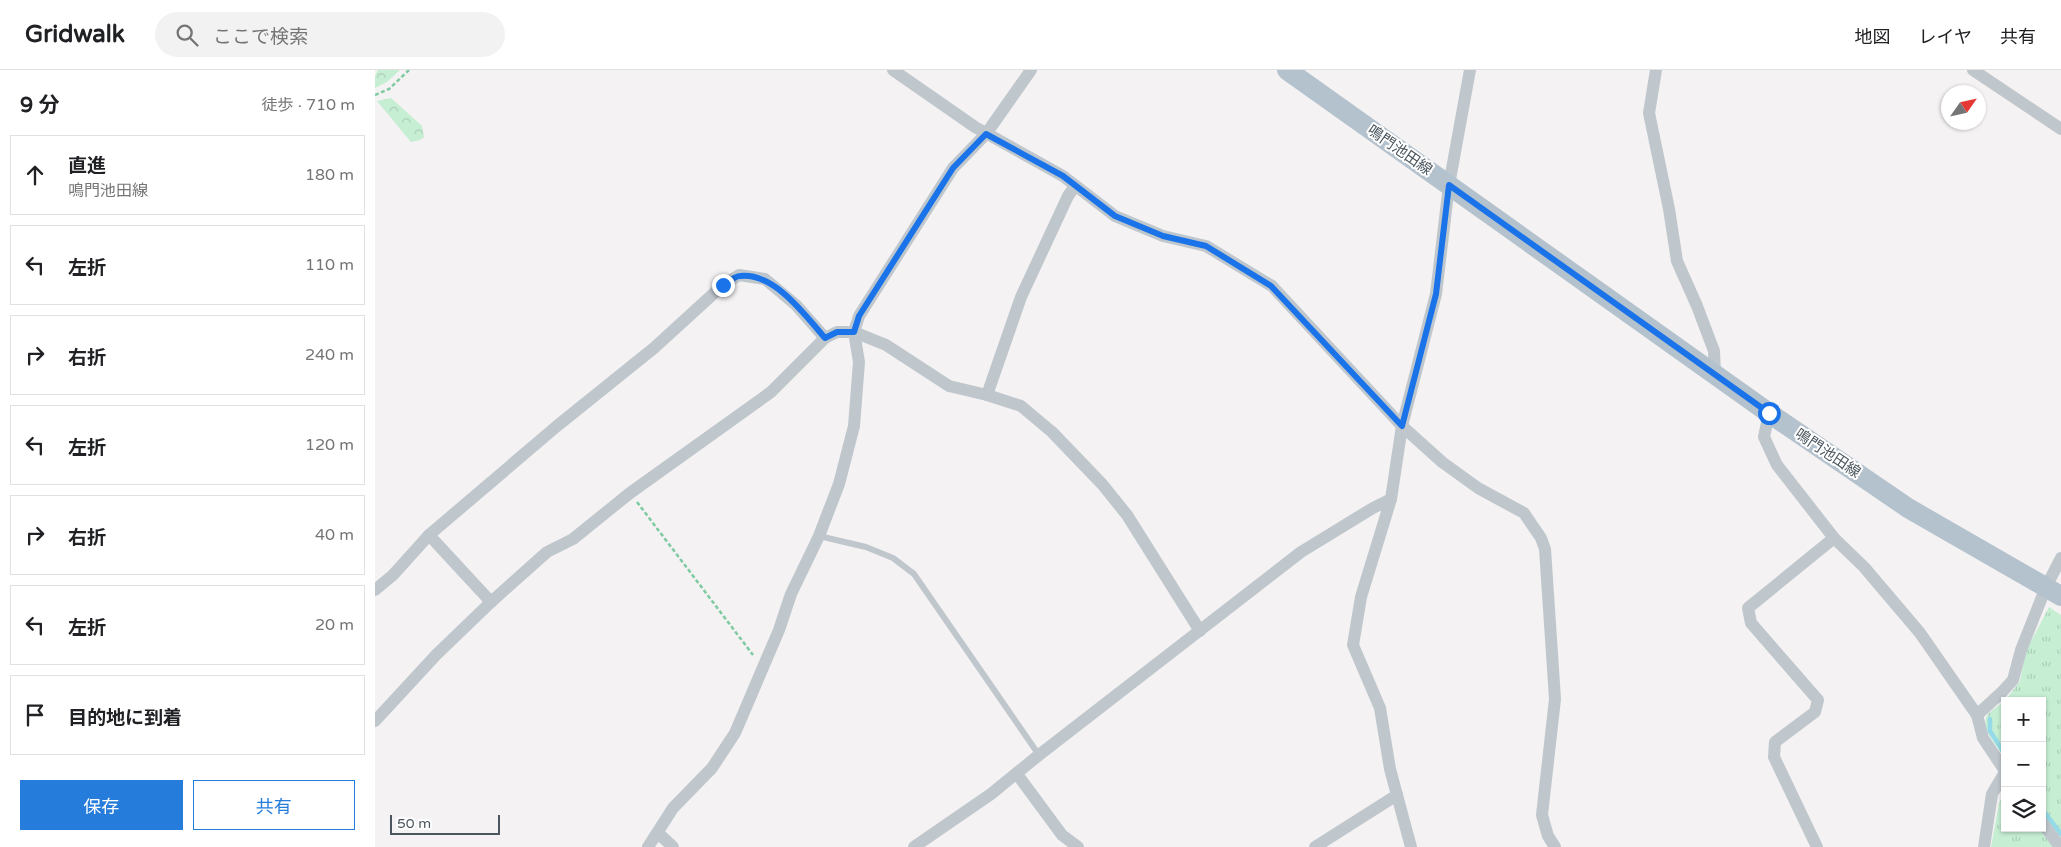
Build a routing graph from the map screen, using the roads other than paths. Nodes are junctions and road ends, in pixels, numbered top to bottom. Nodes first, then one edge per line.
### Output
1 (893, 70) edge
2 (1031, 70) edge
3 (1287, 70) edge
4 (1470, 70) edge
5 (1657, 70) edge
6 (1979, 71) edge
7 (2061, 129) edge
8 (986, 134) junction
9 (1449, 185) junction
10 (1075, 186) junction
11 (854, 332) junction
12 (825, 338) junction
13 (1715, 374) junction
14 (987, 395) junction
15 (1769, 413) junction
16 (1402, 426) junction
17 (1391, 500) junction
18 (429, 535) junction
19 (819, 536) junction
20 (1834, 538) junction
21 (2061, 558) edge
22 (375, 590) edge
23 (2054, 591) edge
24 (491, 602) junction
25 (1201, 630) junction
26 (1977, 715) junction
27 (375, 721) edge
28 (1039, 755) junction
29 (2001, 765) edge
30 (1017, 774) junction
31 (2001, 778) edge
32 (1397, 795) junction
33 (2046, 828) edge
34 (658, 834) junction
35 (648, 847) edge
36 (673, 847) edge
37 (914, 847) edge
38 (1078, 847) edge
39 (1315, 847) edge
40 (1411, 847) edge
41 (1555, 847) edge
42 (1817, 847) edge
43 (1984, 847) edge
44 (2060, 847) edge

1 - 8 street
2 - 8 street
3 - 9 main road, 鳴門池田線
4 - 9 street
5 - 13 street
6 - 7 street
8 - 10 street
8 - 11 street
9 - 13 main road, 鳴門池田線
9 - 16 street
10 - 14 street
10 - 16 street
11 - 12 street
11 - 14 street
11 - 19 street
12 - 18 street
12 - 24 street
13 - 15 main road, 鳴門池田線
14 - 25 street
15 - 20 street
15 - 23 main road, 鳴門池田線
16 - 17 street
16 - 41 street
17 - 25 street
17 - 32 street
18 - 22 street
18 - 24 street
19 - 28 lane
19 - 34 street
20 - 26 street
20 - 42 street
21 - 23 street
23 - 26 street
24 - 27 street
25 - 28 street
26 - 29 street
28 - 30 street
30 - 37 street
30 - 38 street
31 - 43 street
32 - 39 street
32 - 40 street
33 - 44 street
34 - 35 street
34 - 36 street

